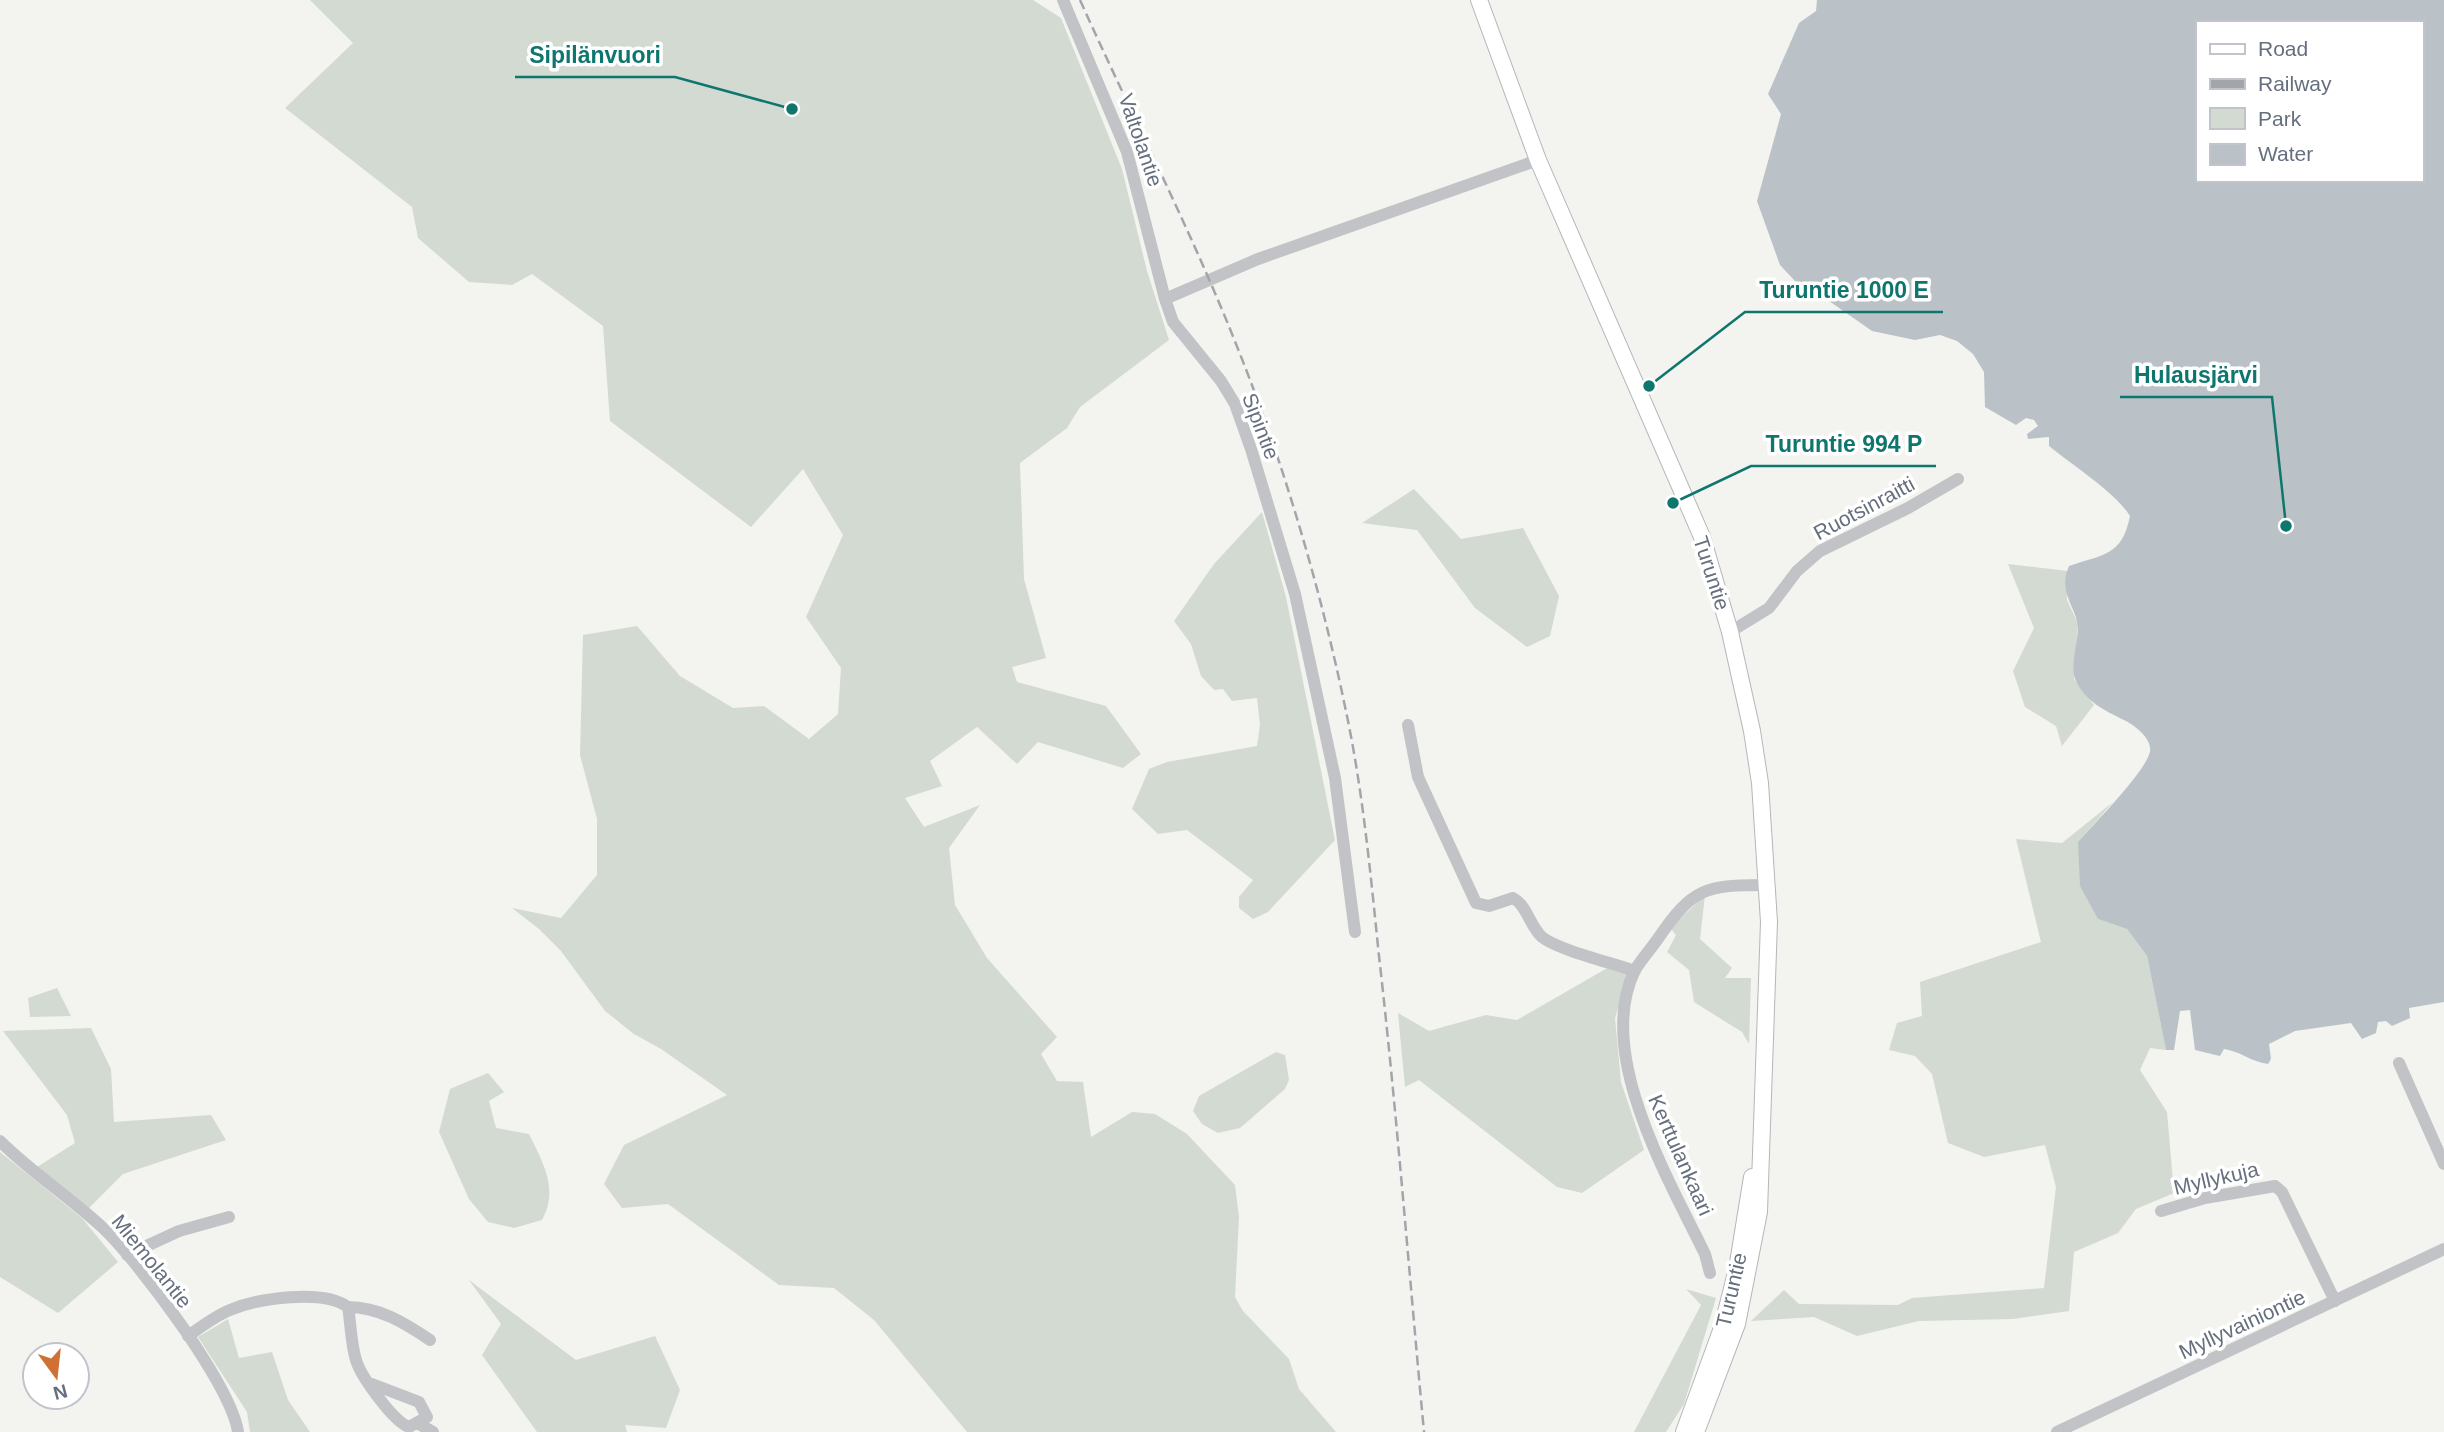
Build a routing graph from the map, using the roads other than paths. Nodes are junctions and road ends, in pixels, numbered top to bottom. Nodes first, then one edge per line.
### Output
1 (1063, 0) edge
2 (1479, 0) edge
3 (1538, 160) junction
4 (1165, 299) junction
5 (1958, 479) dead end
6 (1730, 632) junction
7 (1408, 725) dead end
8 (1768, 885) junction
9 (1356, 932) dead end
10 (1635, 971) junction
11 (2399, 1063) dead end
12 (0, 1141) edge
13 (1760, 1144) junction
14 (2444, 1164) edge
15 (2161, 1212) dead end
16 (229, 1217) dead end
17 (2444, 1250) edge
18 (127, 1255) junction
19 (1710, 1273) dead end
20 (2335, 1301) junction
21 (348, 1307) junction
22 (188, 1336) junction
23 (430, 1340) dead end
24 (372, 1384) junction
25 (419, 1424) junction
26 (238, 1432) edge
27 (433, 1432) edge
28 (1684, 1432) edge
29 (1696, 1432) edge
30 (2057, 1432) edge

1 - 4 street, Valtolantie
2 - 3 main road, Turuntie
3 - 4 street
3 - 6 main road, Turuntie
4 - 9 street, Sipintie
5 - 6 street, Ruotsinraitti
6 - 8 main road, Turuntie
7 - 10 street
8 - 10 street, Kerttulankaari
8 - 13 main road, Turuntie
10 - 19 street, Kerttulankaari
11 - 14 street
12 - 18 street, Miemolantie
13 - 28 main road, Turuntie
13 - 29 main road, Turuntie
15 - 20 street, Myllykuja
16 - 18 street
17 - 20 street, Myllyvainiontie
18 - 22 street, Miemolantie
20 - 30 street, Myllyvainiontie
21 - 22 street
21 - 23 street
21 - 24 street
22 - 26 street, Miemolantie
24 - 25 street
24 - 25 street
25 - 27 street

